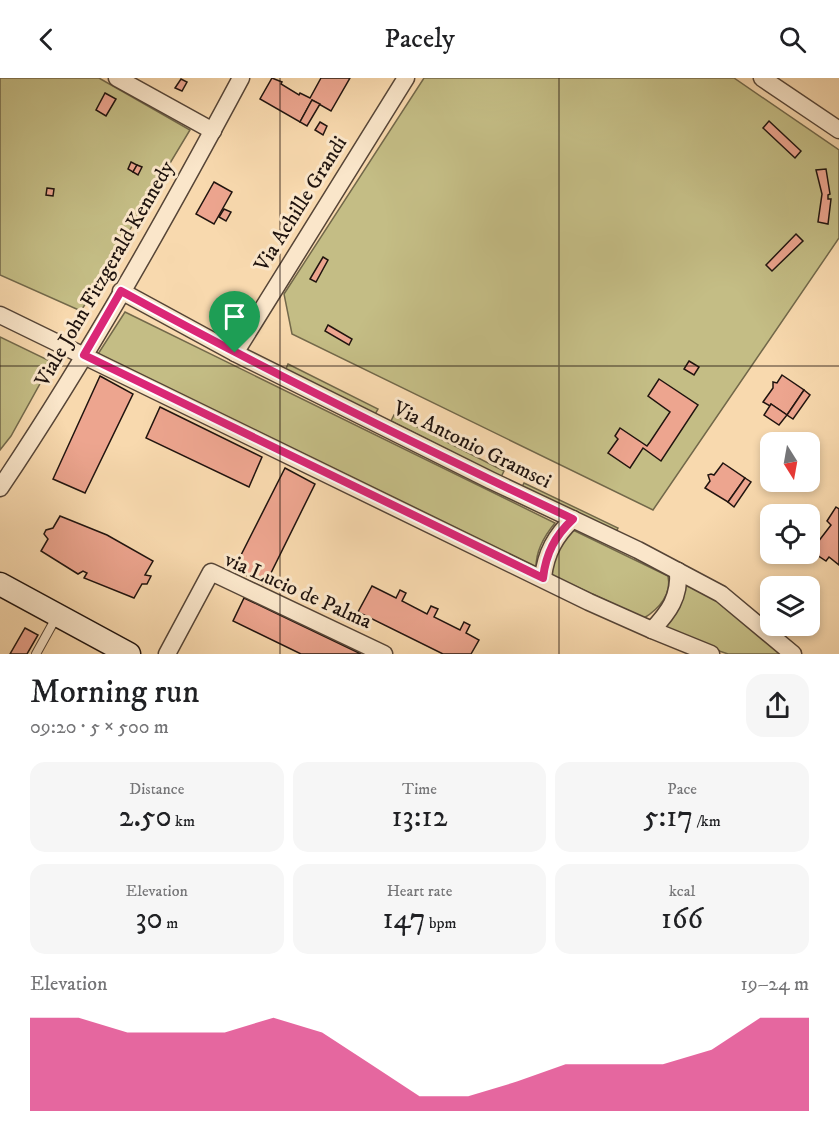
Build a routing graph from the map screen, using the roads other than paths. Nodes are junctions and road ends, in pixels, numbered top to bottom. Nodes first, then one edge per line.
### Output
1 (117, 78) edge
2 (241, 78) edge
3 (406, 78) edge
4 (762, 78) edge
5 (839, 129) edge
6 (213, 131) junction
7 (121, 291) junction
8 (0, 315) edge
9 (235, 353) junction
10 (84, 355) junction
11 (0, 488) edge
12 (573, 519) junction
13 (678, 571) junction
14 (543, 578) junction
15 (0, 584) edge
16 (57, 615) junction
17 (652, 630) junction
18 (36, 654) edge
19 (129, 654) edge
20 (167, 654) edge
21 (384, 654) edge
22 (711, 654) edge
23 (793, 654) edge

1 - 6 street
2 - 6 street, Viale John Fitzgerald Kennedy
3 - 9 street, Via Achille Grandi
4 - 5 street
6 - 7 street, Viale John Fitzgerald Kennedy
7 - 9 street, Via Antonio Gramsci
7 - 10 street, Viale John Fitzgerald Kennedy
8 - 10 street
9 - 12 street, Via Antonio Gramsci
10 - 11 street, Viale John Fitzgerald Kennedy
10 - 14 street
12 - 13 street, Via Antonio Gramsci
12 - 14 street
13 - 17 street
13 - 23 street, Via Antonio Gramsci
14 - 17 street
15 - 16 main road
16 - 18 lane
16 - 19 main road
17 - 22 street
20 - 21 street, via Lucio de Palma

